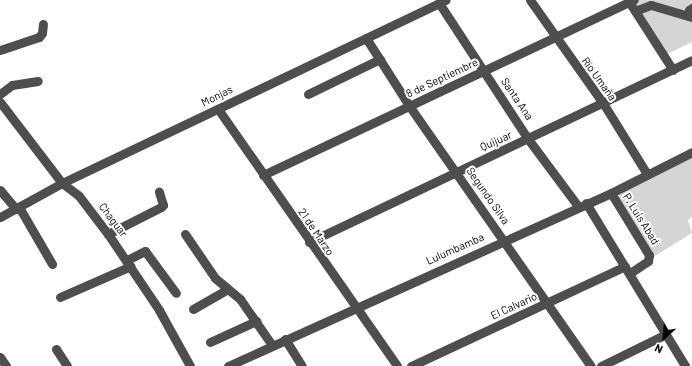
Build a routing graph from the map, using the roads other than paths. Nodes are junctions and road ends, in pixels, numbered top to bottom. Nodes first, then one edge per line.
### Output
1 (530, 0) edge
2 (442, 2) edge
3 (632, 3) edge
4 (691, 14) edge
5 (43, 24) dead end
6 (366, 38) junction
7 (555, 38) junction
8 (0, 50) edge
9 (380, 59) junction
10 (692, 60) edge
11 (673, 70) junction
12 (484, 72) junction
13 (38, 81) dead end
14 (0, 94) edge
15 (308, 94) dead end
16 (603, 103) junction
17 (2, 106) edge
18 (410, 107) junction
19 (218, 110) junction
20 (528, 139) junction
21 (692, 152) edge
22 (456, 172) junction
23 (647, 174) junction
24 (263, 175) junction
25 (62, 183) junction
26 (0, 190) edge
27 (158, 192) dead end
28 (610, 193) junction
29 (582, 204) junction
30 (17, 208) junction
31 (0, 217) edge
32 (108, 234) junction
33 (185, 234) dead end
34 (504, 240) junction
35 (309, 242) junction
36 (649, 258) joint
37 (129, 263) junction
38 (52, 264) dead end
39 (628, 270) junction
40 (228, 289) junction
41 (176, 293) dead end
42 (60, 297) dead end
43 (548, 303) junction
44 (354, 308) junction
45 (193, 309) dead end
46 (256, 321) junction
47 (666, 334) junction
48 (285, 339) junction
49 (210, 342) dead end
50 (272, 345) junction
51 (56, 348) dead end
52 (0, 357) edge
53 (6, 366) edge
54 (68, 366) edge
55 (190, 366) edge
56 (228, 366) edge
57 (302, 366) edge
58 (397, 366) edge
59 (411, 366) edge
60 (592, 366) edge
61 (601, 366) edge
62 (685, 366) edge

1 - 7 street, Río Umaña
2 - 6 street, Monjas
2 - 12 street, Santa Ana
3 - 4 street, 8 de Septiembre
3 - 7 street, 8 de Septiembre
3 - 11 street
5 - 8 street
6 - 9 street, Segundo Silva
6 - 19 street, Monjas
7 - 12 street, 8 de Septiembre
7 - 16 street, Río Umaña
9 - 15 street
9 - 18 street, Segundo Silva
10 - 11 street, Quijuar
11 - 16 street, Quijuar
12 - 18 street, 8 de Septiembre
12 - 20 street, Santa Ana
13 - 14 street
16 - 20 street, Quijuar
16 - 23 street, Río Umaña
17 - 25 street, Chaguar
18 - 22 street, Segundo Silva
18 - 24 street, 8 de Septiembre
19 - 24 street, 21 de Marzo
19 - 25 street, Monjas
20 - 22 street, Quijuar
20 - 29 street, Santa Ana
21 - 23 street, Lulumbamba
22 - 34 street, Segundo Silva
22 - 35 street, Quijuar
23 - 28 street, Lulumbamba
24 - 35 street, 21 de Marzo
25 - 30 street, Monjas
25 - 32 street, Chaguar
26 - 30 street
27 - 32 street
28 - 29 street, Lulumbamba
28 - 36 street, P. Luis Abad
29 - 34 street, Lulumbamba
29 - 39 street, Santa Ana
30 - 31 street, Monjas
30 - 38 street
32 - 37 street, Chaguar
33 - 40 street
34 - 43 street, Segundo Silva
34 - 44 street, Lulumbamba
35 - 44 street, 21 de Marzo
36 - 39 street, El Calvario
37 - 41 street
37 - 42 street
37 - 55 street, Chaguar
39 - 43 street, El Calvario
39 - 47 street, Santa Ana
40 - 45 street
40 - 46 street
43 - 59 street, El Calvario
43 - 60 street, Segundo Silva
44 - 48 street, Lulumbamba
44 - 58 street, 21 de Marzo
46 - 49 street
46 - 50 street
47 - 61 street
47 - 62 street, Santa Ana
48 - 50 street, Lulumbamba
48 - 57 street
50 - 56 street, Lulumbamba
51 - 54 street
52 - 53 street

